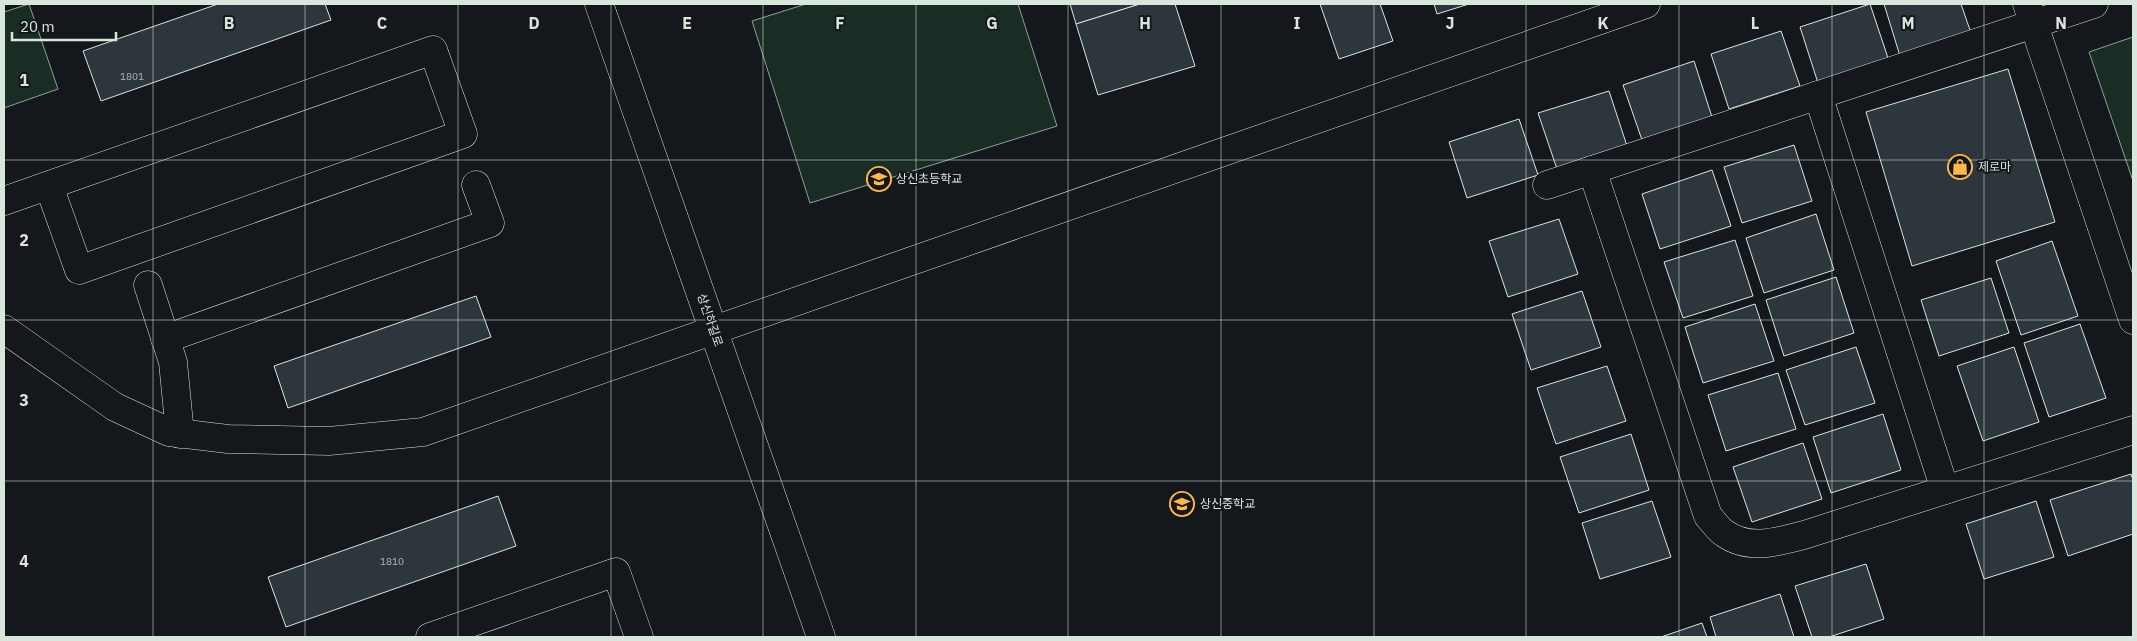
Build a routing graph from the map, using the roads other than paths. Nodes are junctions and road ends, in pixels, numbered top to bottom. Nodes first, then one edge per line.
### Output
1 (599, 4) edge
2 (1646, 4) edge
3 (2094, 4) edge
4 (2030, 14) edge
5 (1818, 95) junction
6 (1592, 170) junction
7 (476, 185) dead end
8 (1547, 185) dead end
9 (49, 186) junction
10 (4, 202) edge
11 (148, 285) dead end
12 (2133, 320) edge
13 (4, 329) edge
14 (713, 330) junction
15 (165, 339) junction
16 (2133, 430) edge
17 (180, 434) junction
18 (1946, 490) junction
19 (430, 637) edge
20 (639, 637) edge
21 (821, 637) edge

1 - 14 street, 상신하길로
2 - 14 street
3 - 4 street
4 - 5 street
4 - 12 street
5 - 6 street
5 - 18 street
6 - 8 street
6 - 18 street
7 - 15 street
9 - 9 street
9 - 10 street
11 - 15 street
13 - 17 street
14 - 17 street
14 - 21 street, 상신하길로
15 - 17 street
16 - 18 street
19 - 20 street

